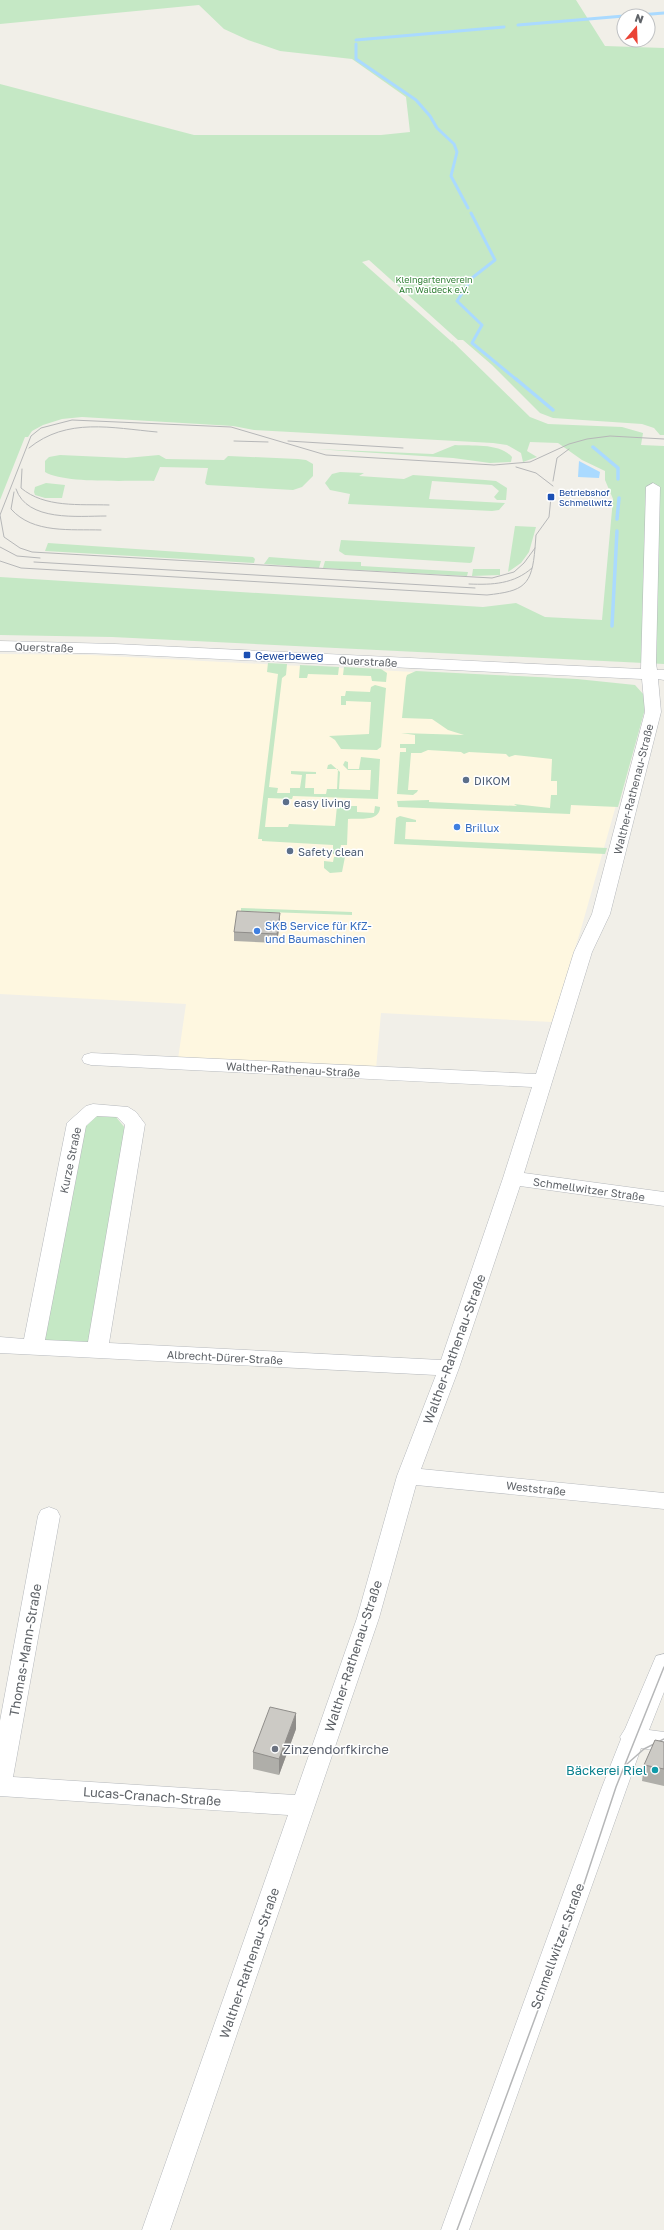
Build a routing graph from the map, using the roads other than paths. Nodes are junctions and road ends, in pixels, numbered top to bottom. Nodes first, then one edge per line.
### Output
1 (653, 487) dead end
2 (0, 646) edge
3 (657, 675) edge
4 (91, 1059) dead end
5 (543, 1080) junction
6 (513, 1178) junction
7 (664, 1199) edge
8 (0, 1345) edge
9 (33, 1347) junction
10 (98, 1350) junction
11 (449, 1368) junction
12 (408, 1476) junction
13 (664, 1501) edge
14 (50, 1516) dead end
15 (664, 1663) edge
16 (632, 1737) junction
17 (664, 1742) edge
18 (0, 1785) edge
19 (303, 1806) junction
20 (156, 2230) edge
21 (455, 2230) edge

1 - 3 street, Walther-Rathenau-Straße
2 - 3 street, Querstraße
3 - 5 street, Walther-Rathenau-Straße
4 - 5 street, Walther-Rathenau-Straße
5 - 6 street, Walther-Rathenau-Straße
6 - 7 street, Schmellwitzer Straße
6 - 11 street, Walther-Rathenau-Straße
8 - 9 street, Albrecht-Dürer-Straße
9 - 10 street, Albrecht-Dürer-Straße
9 - 10 street, Kurze Straße
10 - 11 street, Albrecht-Dürer-Straße
11 - 12 street, Walther-Rathenau-Straße
12 - 13 street, Weststraße
12 - 19 street, Walther-Rathenau-Straße
14 - 18 street, Thomas-Mann-Straße
15 - 16 street, Schmellwitzer Straße
16 - 17 street
16 - 21 street, Schmellwitzer Straße
18 - 19 street, Lucas-Cranach-Straße
19 - 20 street, Walther-Rathenau-Straße

